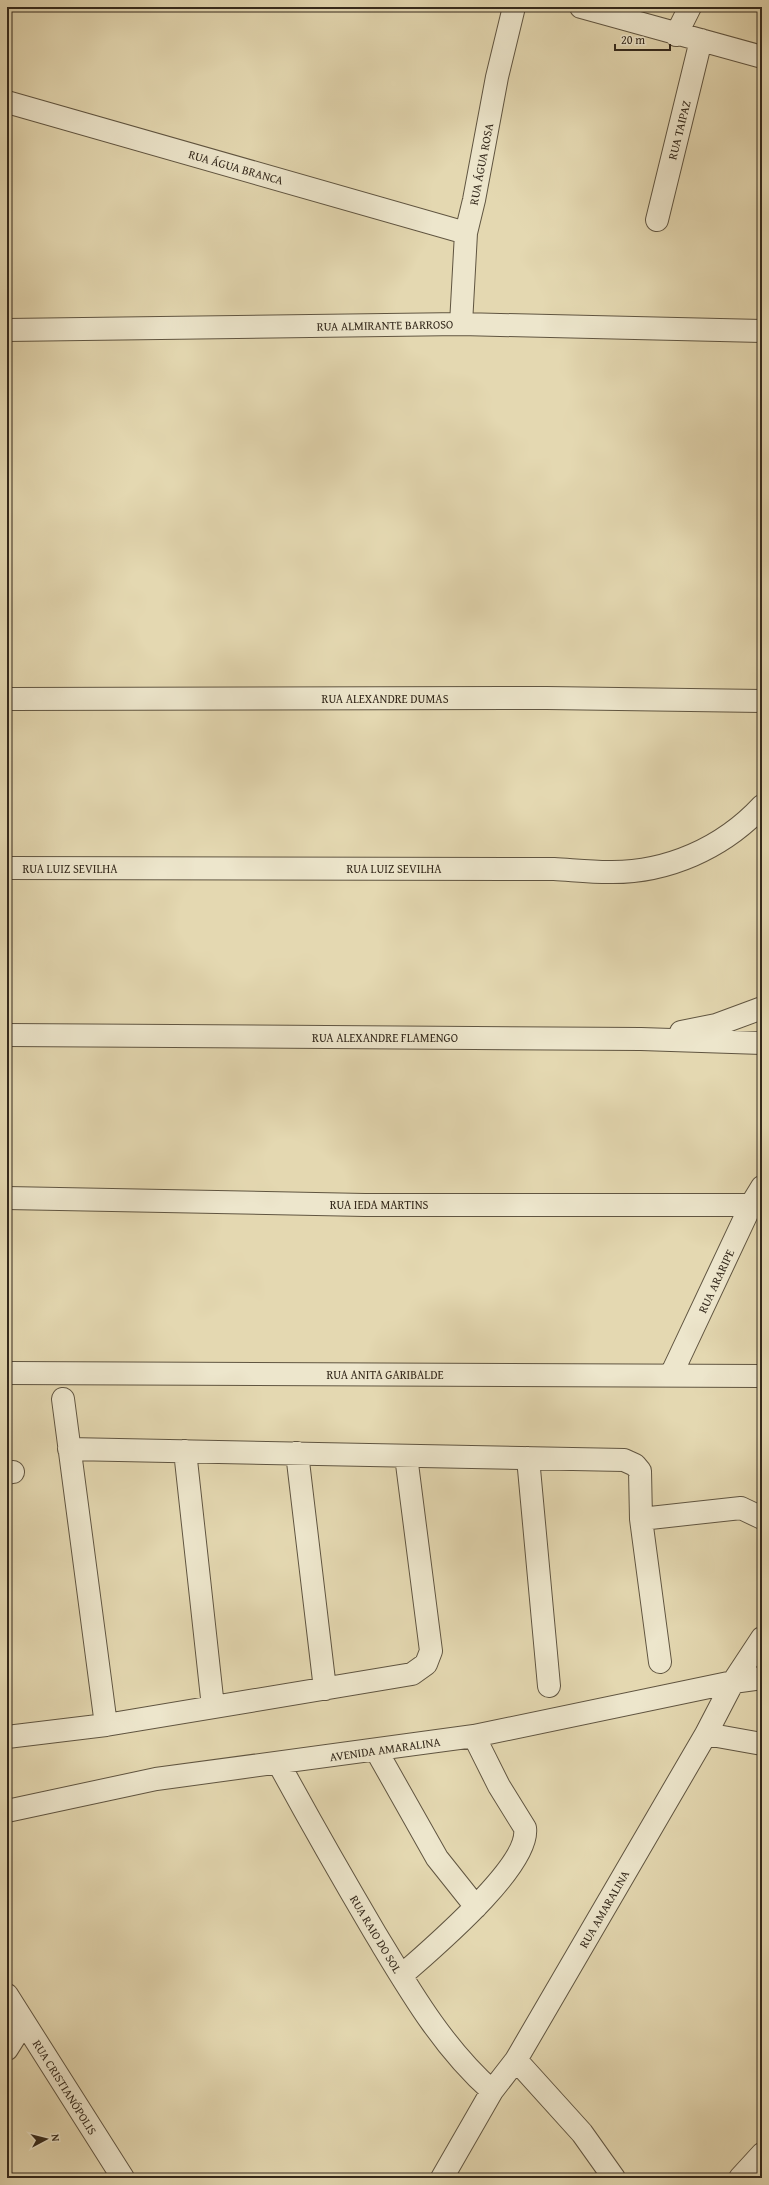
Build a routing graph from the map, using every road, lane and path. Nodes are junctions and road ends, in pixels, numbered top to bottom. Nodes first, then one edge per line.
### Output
1 (514, 7) edge
2 (582, 7) edge
3 (690, 7) edge
4 (676, 35) junction
5 (702, 40) junction
6 (762, 57) edge
7 (7, 102) edge
8 (657, 220) dead end
9 (466, 233) junction
10 (462, 324) junction
11 (7, 330) edge
12 (762, 330) edge
13 (7, 699) edge
14 (762, 701) edge
15 (762, 806) edge
16 (7, 868) edge
17 (762, 1008) edge
18 (7, 1035) edge
19 (641, 1039) junction
20 (762, 1043) edge
21 (757, 1196) edge
22 (7, 1198) edge
23 (7, 1373) edge
24 (671, 1375) junction
25 (762, 1376) edge
26 (63, 1399) dead end
27 (69, 1448) junction
28 (185, 1451) junction
29 (297, 1453) junction
30 (406, 1456) junction
31 (528, 1458) junction
32 (762, 1518) edge
33 (641, 1519) junction
34 (762, 1638) edge
35 (660, 1662) dead end
36 (762, 1678) edge
37 (733, 1682) junction
38 (549, 1686) dead end
39 (325, 1689) junction
40 (213, 1707) junction
41 (106, 1725) junction
42 (706, 1734) junction
43 (474, 1736) junction
44 (7, 1737) edge
45 (762, 1744) edge
46 (376, 1750) junction
47 (279, 1764) junction
48 (7, 1811) edge
49 (476, 1907) junction
50 (401, 1976) junction
51 (7, 1995) edge
52 (24, 2022) junction
53 (7, 2050) edge
54 (516, 2060) junction
55 (492, 2091) junction
56 (762, 2154) edge
57 (116, 2175) edge
58 (448, 2175) edge
59 (614, 2178) edge
60 (740, 2178) edge

1 - 9 street, RUA ÁGUA ROSA
2 - 4 street
3 - 4 street
4 - 5 street
5 - 6 street
5 - 8 street, RUA TAIPAZ
7 - 9 street, RUA ÁGUA BRANCA
9 - 10 street, RUA ÁGUA ROSA
10 - 11 street, RUA ALMIRANTE BARROSO
10 - 12 street, RUA ALMIRANTE BARROSO
13 - 14 street, RUA ALEXANDRE DUMAS
15 - 16 street, RUA LUIZ SEVILHA
17 - 19 street
18 - 19 street, RUA ALEXANDRE FLAMENGO
19 - 20 street, RUA ALEXANDRE FLAMENGO
21 - 22 street, RUA IEDA MARTINS
21 - 24 street, RUA ARARIPE
23 - 24 street, RUA ANITA GARIBALDE
24 - 25 street, RUA ANITA GARIBALDE
26 - 27 street
27 - 28 street
27 - 41 street
28 - 29 street
28 - 40 street
29 - 30 street
29 - 39 street
30 - 31 street
30 - 39 street
31 - 33 street
31 - 38 street
32 - 33 street
33 - 35 street
34 - 37 street, RUA AMARALINA
36 - 37 street, AVENIDA AMARALINA
37 - 42 street, RUA AMARALINA
37 - 43 street, AVENIDA AMARALINA
39 - 40 street
40 - 41 street
41 - 44 street
42 - 45 street
42 - 54 street, RUA AMARALINA
43 - 46 street, AVENIDA AMARALINA
43 - 49 street
46 - 47 street, AVENIDA AMARALINA
46 - 49 street
47 - 48 street, AVENIDA AMARALINA
47 - 50 street, RUA RAIO DO SOL
49 - 50 street
50 - 55 street, RUA RAIO DO SOL
51 - 52 street, RUA CRISTIANÓPOLIS
52 - 53 street
52 - 57 street, RUA CRISTIANÓPOLIS
54 - 55 street, RUA AMARALINA
54 - 59 street
55 - 58 street, RUA AMARALINA
56 - 60 street

